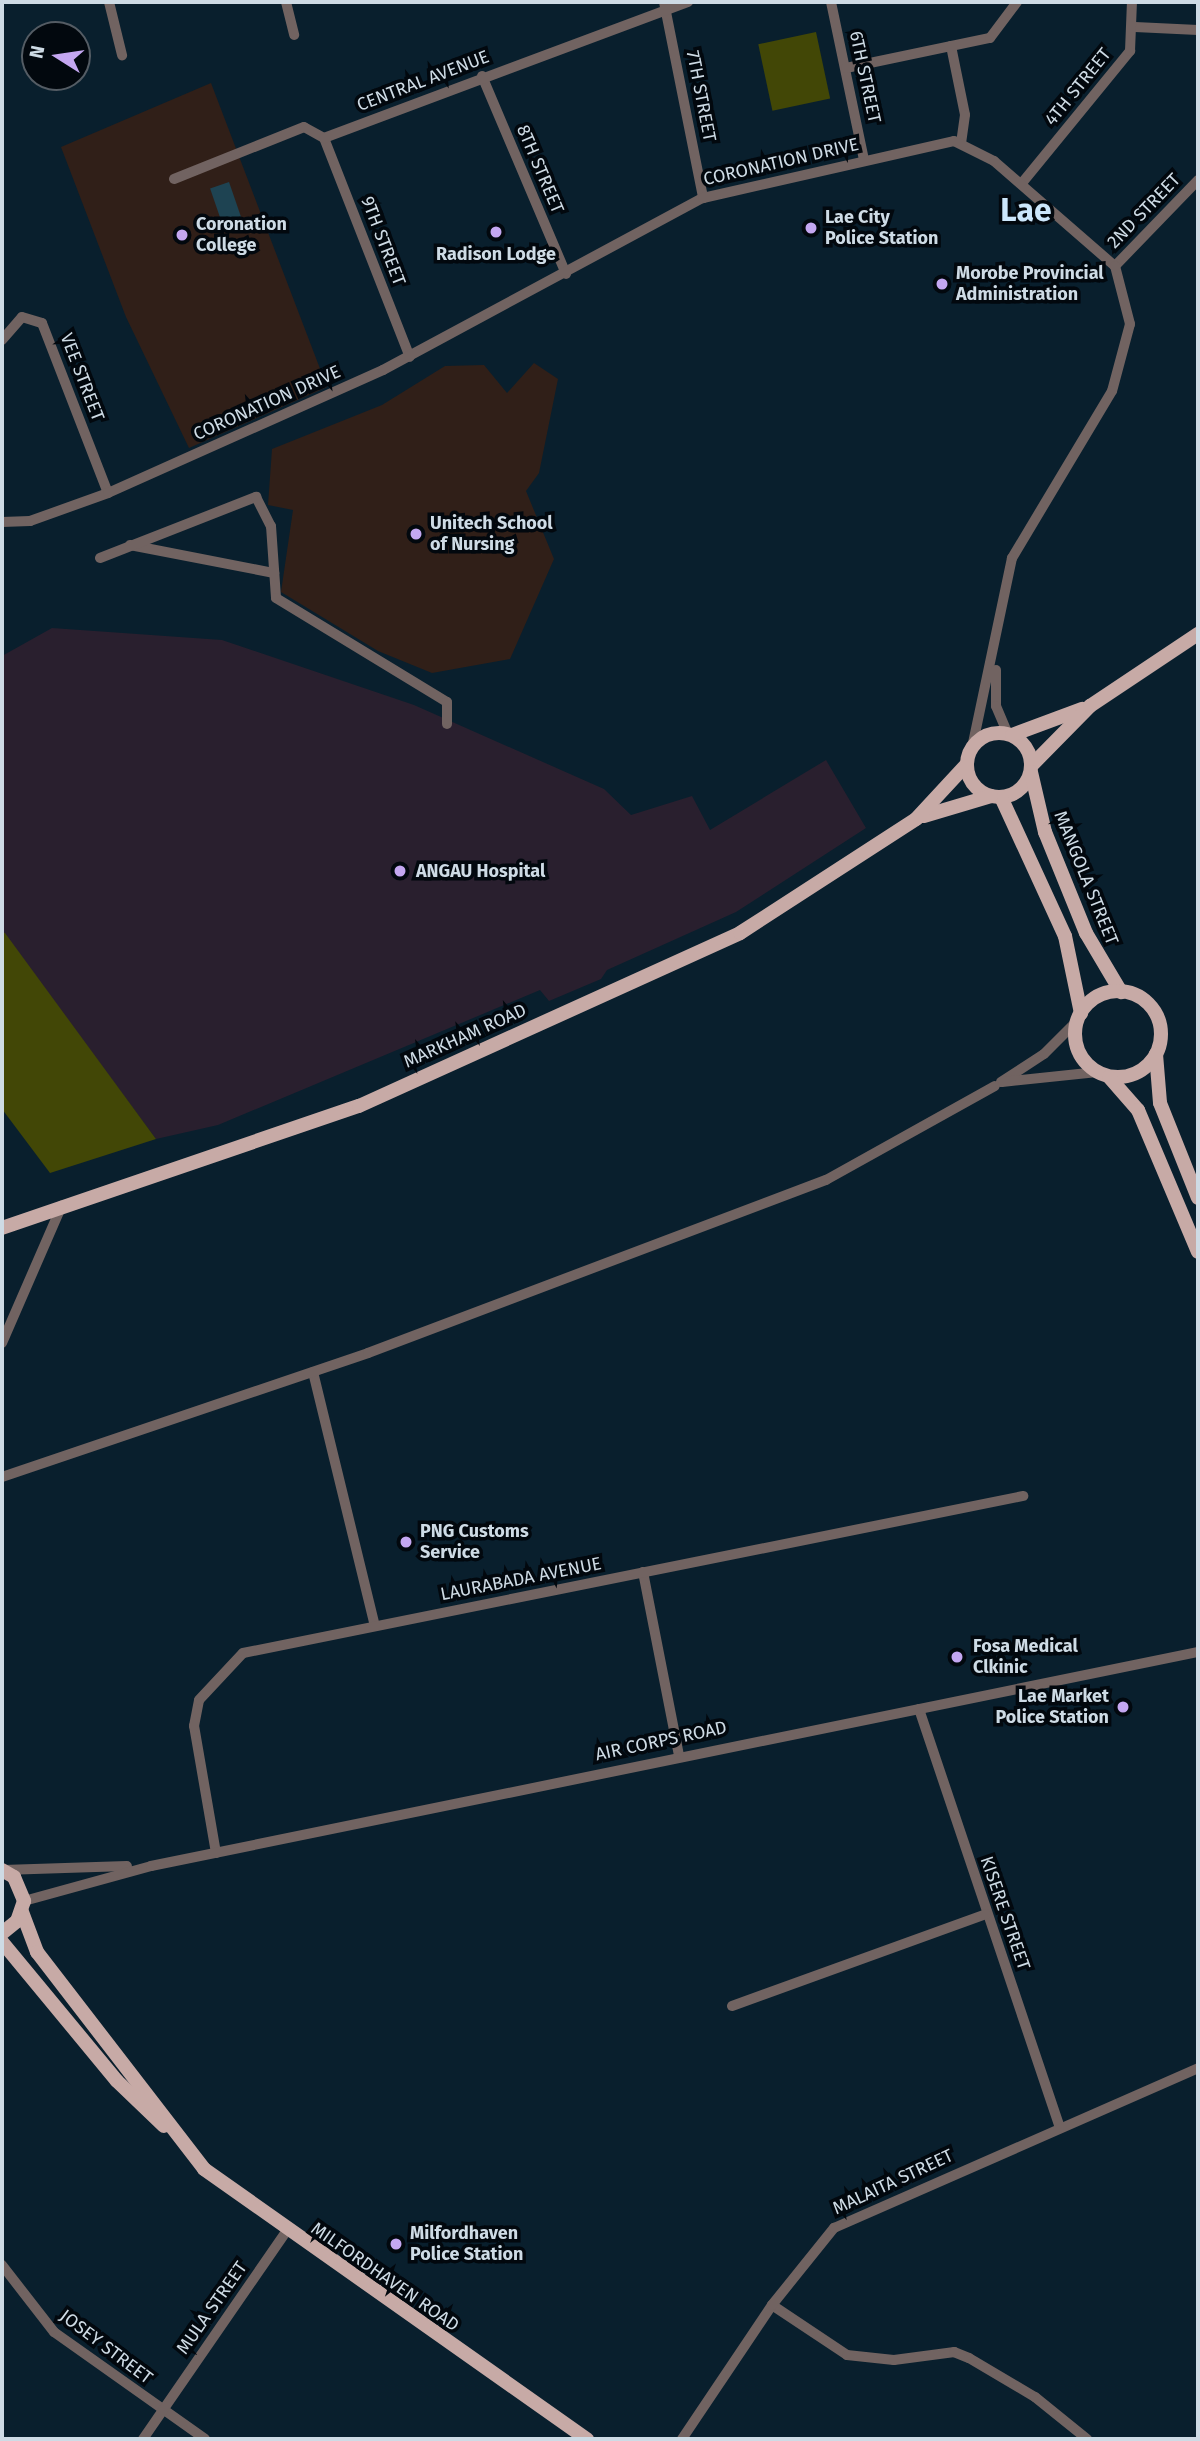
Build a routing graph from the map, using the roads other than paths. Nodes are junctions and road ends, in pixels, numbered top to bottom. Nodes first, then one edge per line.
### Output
1 (109, 2) edge
2 (286, 2) edge
3 (688, 2) edge
4 (831, 2) edge
5 (1017, 2) edge
6 (1132, 2) edge
7 (665, 4) edge
8 (1135, 27) junction
9 (1198, 30) edge
10 (294, 35) dead end
11 (951, 46) junction
12 (122, 55) dead end
13 (846, 68) junction
14 (482, 76) junction
15 (324, 138) junction
16 (961, 143) junction
17 (864, 160) junction
18 (174, 179) dead end
19 (1198, 180) edge
20 (1021, 183) junction
21 (703, 198) junction
22 (1115, 266) junction
23 (566, 274) junction
24 (2, 340) edge
25 (410, 357) junction
26 (108, 493) junction
27 (2, 522) edge
28 (130, 545) junction
29 (100, 558) dead end
30 (274, 573) junction
31 (998, 629) junction
32 (1198, 634) edge
33 (1090, 706) junction
34 (447, 724) dead end
35 (1010, 734) junction
36 (972, 747) junction
37 (967, 764) junction
38 (1031, 769) junction
39 (996, 797) junction
40 (916, 819) junction
41 (1121, 992) junction
42 (1079, 1017) junction
43 (1156, 1054) junction
44 (1103, 1074) junction
45 (995, 1086) dead end
46 (1198, 1198) edge
47 (63, 1203) junction
48 (2, 1228) edge
49 (1198, 1252) edge
50 (2, 1343) edge
51 (313, 1372) junction
52 (2, 1477) edge
53 (1023, 1496) dead end
54 (643, 1572) junction
55 (375, 1626) junction
56 (1198, 1650) edge
57 (919, 1709) junction
58 (679, 1755) junction
59 (216, 1853) junction
60 (151, 1866) junction
61 (2, 1870) edge
62 (23, 1907) junction
63 (986, 1914) junction
64 (2, 1933) edge
65 (2, 1942) edge
66 (732, 2006) dead end
67 (1198, 2068) edge
68 (1060, 2127) junction
69 (173, 2133) junction
70 (286, 2232) junction
71 (2, 2265) edge
72 (772, 2305) junction
73 (163, 2411) junction
74 (682, 2437) edge
75 (143, 2439) edge
76 (205, 2439) edge
77 (587, 2439) edge
78 (1087, 2439) edge

1 - 12 street
2 - 10 street
3 - 7 street, CENTRAL AVENUE
4 - 13 street, 6TH STREET
5 - 11 street
6 - 8 street, 4TH STREET
7 - 14 street, CENTRAL AVENUE
7 - 21 street, 7TH STREET
8 - 9 street
8 - 20 street, 4TH STREET
11 - 13 street
11 - 16 street
13 - 17 street, 6TH STREET
14 - 15 street, CENTRAL AVENUE
14 - 23 street, 8TH STREET
15 - 18 street
15 - 25 street, 9TH STREET
16 - 17 street, CORONATION DRIVE
16 - 20 street
17 - 21 street, CORONATION DRIVE
19 - 22 street, 2ND STREET
20 - 22 street
21 - 23 street, CORONATION DRIVE
22 - 31 street
23 - 25 street, CORONATION DRIVE
24 - 26 street, VEE STREET
25 - 26 street, CORONATION DRIVE
26 - 27 street, CORONATION DRIVE
28 - 29 street
28 - 30 street
28 - 30 street
30 - 34 street
31 - 35 street
31 - 36 street
32 - 33 main road
33 - 35 main road
33 - 38 main road
35 - 36 main road
35 - 38 main road
36 - 37 main road
37 - 39 main road
37 - 40 main road, MARKHAM ROAD
38 - 39 main road
38 - 41 main road, MANGOLA STREET
39 - 40 main road, MARKHAM ROAD
39 - 42 main road
40 - 47 main road, MARKHAM ROAD
41 - 42 main road
41 - 43 main road
42 - 44 main road
42 - 44 street
43 - 44 main road
43 - 46 main road
44 - 49 main road
45 - 51 street
47 - 48 main road, MARKHAM ROAD
47 - 50 street
51 - 52 street
51 - 55 street
53 - 54 street, LAURABADA AVENUE
54 - 55 street, LAURABADA AVENUE
54 - 58 street
55 - 59 street, LAURABADA AVENUE
56 - 57 street, AIR CORPS ROAD
57 - 58 street, AIR CORPS ROAD
57 - 63 street, KISERE STREET
58 - 59 street, AIR CORPS ROAD
59 - 60 street, AIR CORPS ROAD
60 - 61 street, AIR CORPS ROAD
60 - 62 street, AIR CORPS ROAD
61 - 62 main road, MILFORDHAVEN ROAD
62 - 64 main road
62 - 69 main road, MILFORDHAVEN ROAD
63 - 66 street
63 - 68 street, KISERE STREET
65 - 69 main road, MILFORDHAVEN ROAD
67 - 68 street, MALAITA STREET
68 - 72 street, MALAITA STREET
69 - 70 main road, MILFORDHAVEN ROAD
70 - 73 street, MULA STREET
70 - 77 main road, MILFORDHAVEN ROAD
71 - 73 street, JOSEY STREET
72 - 74 street, MALAITA STREET
72 - 78 street
73 - 75 street, MULA STREET
73 - 76 street, JOSEY STREET

